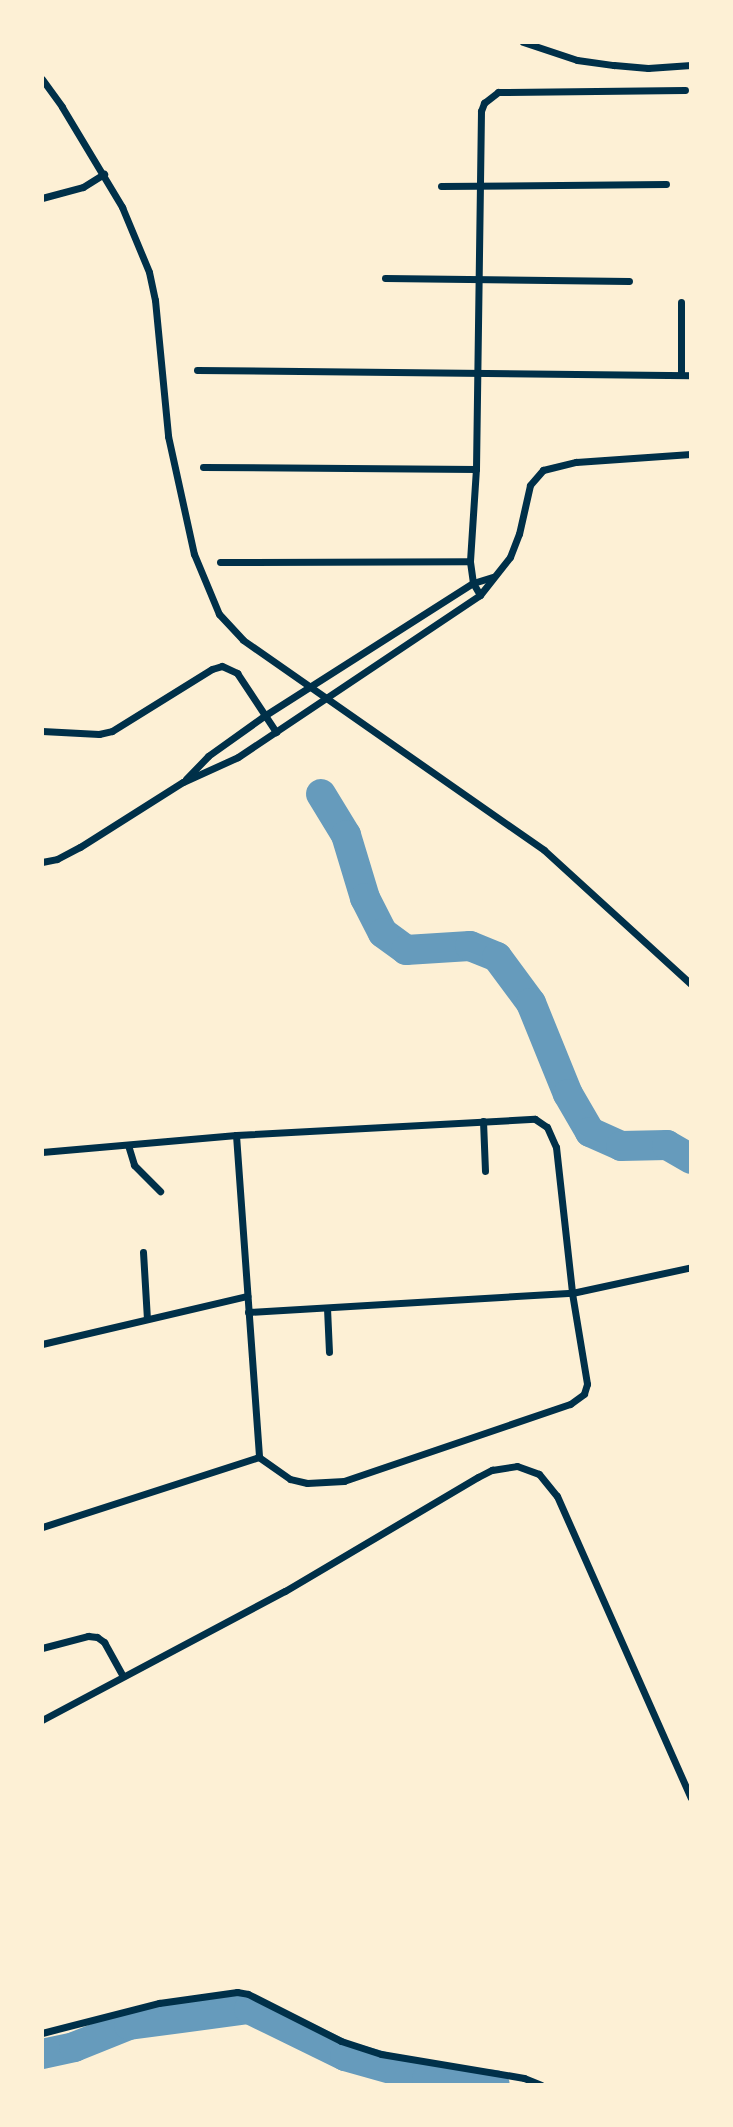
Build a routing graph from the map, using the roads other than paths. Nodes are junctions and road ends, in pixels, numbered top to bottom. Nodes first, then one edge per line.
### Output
1 (523, 42) edge
2 (691, 65) edge
3 (42, 79) edge
4 (684, 90) dead end
5 (104, 174) junction
6 (666, 184) dead end
7 (441, 186) dead end
8 (480, 186) junction
9 (42, 198) edge
10 (385, 278) dead end
11 (480, 279) junction
12 (629, 281) dead end
13 (681, 302) dead end
14 (197, 370) dead end
15 (478, 373) junction
16 (681, 374) junction
17 (691, 374) edge
18 (691, 454) edge
19 (203, 467) dead end
20 (477, 469) junction
21 (470, 561) junction
22 (220, 562) dead end
23 (493, 577) junction
24 (473, 583) junction
25 (480, 595) junction
26 (311, 688) junction
27 (327, 698) junction
28 (264, 716) junction
29 (42, 732) edge
30 (276, 732) junction
31 (183, 782) junction
32 (42, 862) edge
33 (691, 984) edge
34 (483, 1121) junction
35 (236, 1135) junction
36 (128, 1144) junction
37 (42, 1152) edge
38 (485, 1171) dead end
39 (160, 1191) dead end
40 (143, 1252) dead end
41 (688, 1268) dead end
42 (572, 1293) junction
43 (247, 1296) junction
44 (327, 1308) junction
45 (248, 1312) junction
46 (147, 1320) junction
47 (42, 1344) edge
48 (329, 1352) dead end
49 (259, 1457) junction
50 (42, 1527) edge
51 (42, 1648) edge
52 (122, 1675) junction
53 (42, 1720) edge
54 (691, 1798) edge
55 (42, 2033) edge
56 (541, 2085) edge

1 - 2 street
3 - 5 street
4 - 8 street
5 - 9 street
5 - 26 street
6 - 8 street
7 - 8 street
8 - 11 street
10 - 11 street
11 - 12 street
11 - 15 street
13 - 16 street
14 - 15 street
15 - 16 street
15 - 20 street
16 - 17 street
18 - 23 street
19 - 20 street
20 - 21 street
21 - 22 street
21 - 24 street
23 - 24 street
23 - 25 street
24 - 25 street
24 - 26 street
25 - 27 street
26 - 27 street
26 - 28 street
27 - 30 street
27 - 33 street
28 - 29 street
28 - 30 street
28 - 31 street
30 - 31 street
31 - 32 street
34 - 35 street
34 - 38 street
34 - 42 street
35 - 36 street
35 - 43 street
36 - 37 street
36 - 39 street
40 - 46 street
41 - 42 street
42 - 44 street
42 - 49 street
43 - 45 street
43 - 46 street
44 - 45 street
44 - 48 street
45 - 49 street
46 - 47 street
49 - 50 street
51 - 52 street
52 - 53 street
52 - 54 street
55 - 56 street

